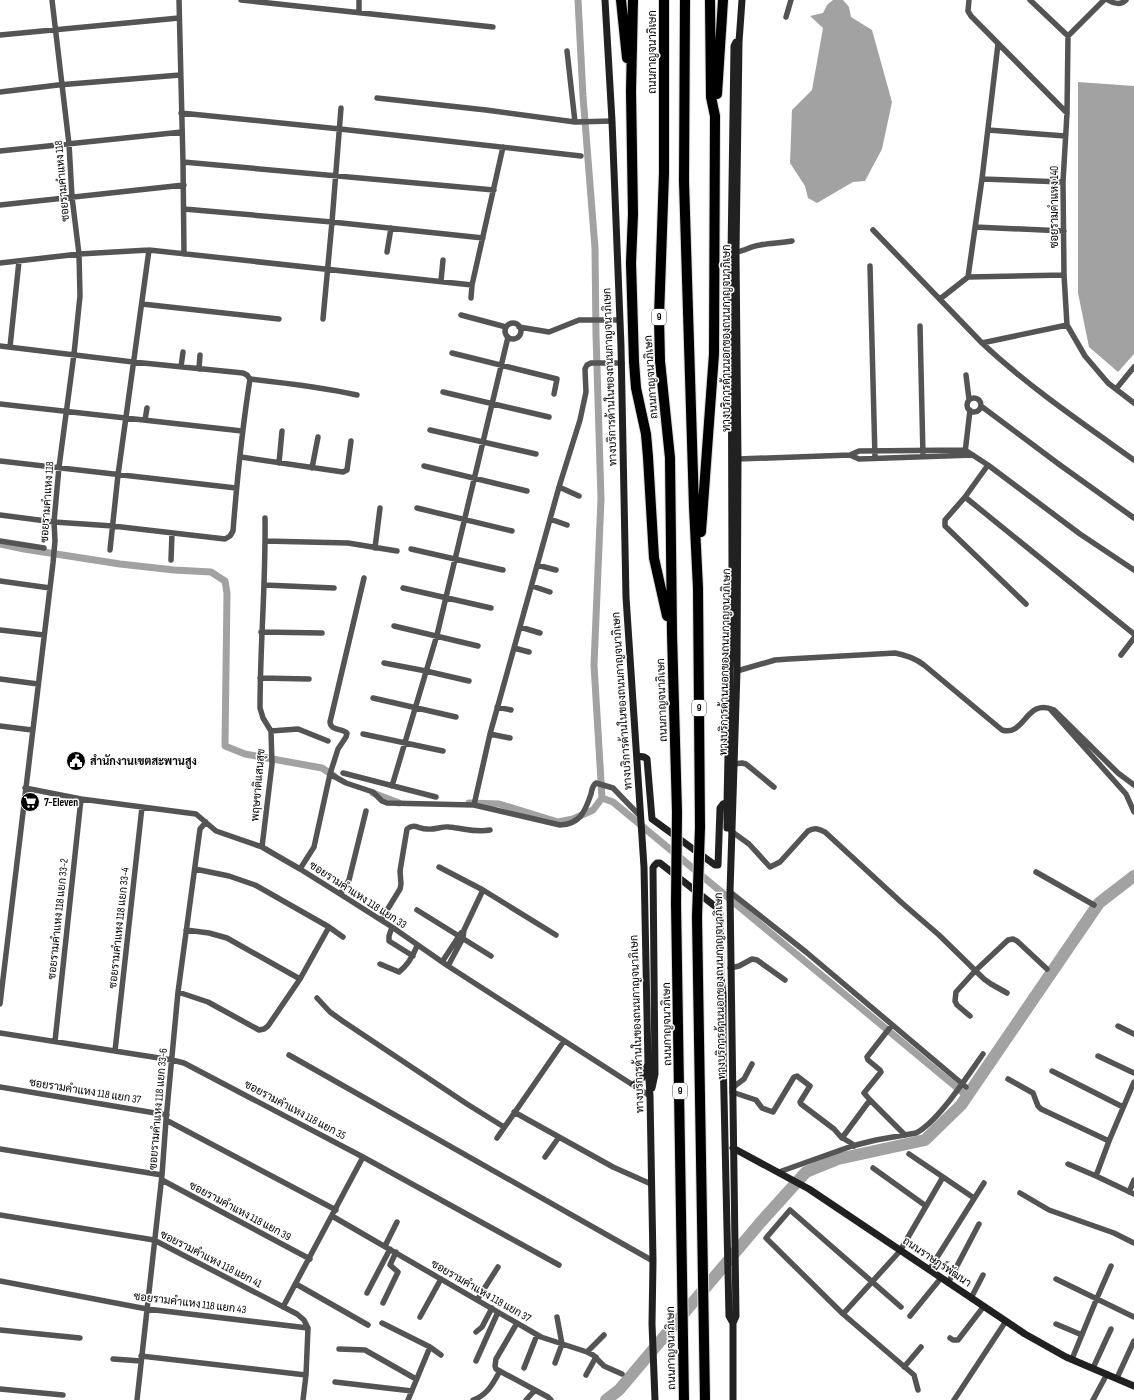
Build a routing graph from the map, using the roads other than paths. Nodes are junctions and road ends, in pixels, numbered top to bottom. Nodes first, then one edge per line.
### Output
1 (52, 0) edge
2 (179, 0) edge
3 (241, 0) edge
4 (359, 0) edge
5 (605, 0) edge
6 (621, 0) edge
7 (633, 0) edge
8 (664, 0) edge
9 (685, 0) edge
10 (710, 0) edge
11 (723, 0) edge
12 (742, 0) edge
13 (791, 0) edge
14 (969, 0) edge
15 (1030, 0) edge
16 (1104, 0) edge
17 (1108, 0) edge
18 (1126, 0) edge
19 (358, 12) junction
20 (786, 17) dead end
21 (179, 18) junction
22 (493, 26) dead end
23 (55, 29) junction
24 (0, 35) edge
25 (1068, 36) junction
26 (739, 42) junction
27 (998, 44) junction
28 (567, 51) dead end
29 (180, 75) junction
30 (62, 85) junction
31 (631, 91) junction
32 (0, 92) edge
33 (377, 98) dead end
34 (341, 108) dead end
35 (181, 113) junction
36 (1067, 113) junction
37 (715, 116) junction
38 (612, 121) junction
39 (575, 122) junction
40 (340, 129) junction
41 (988, 130) junction
42 (182, 132) junction
43 (1065, 136) junction
44 (68, 144) junction
45 (503, 147) junction
46 (0, 151) edge
47 (581, 156) dead end
48 (183, 162) junction
49 (335, 175) junction
50 (982, 179) junction
51 (1063, 182) junction
52 (184, 185) junction
53 (494, 190) junction
54 (72, 197) junction
55 (0, 205) edge
56 (184, 209) junction
57 (332, 222) junction
58 (975, 227) junction
59 (391, 228) junction
60 (873, 230) dead end
61 (1064, 231) junction
62 (483, 238) junction
63 (792, 241) dead end
64 (149, 250) junction
65 (387, 252) dead end
66 (736, 252) junction
67 (79, 254) junction
68 (184, 254) junction
69 (444, 260) dead end
70 (19, 261) junction
71 (0, 263) edge
72 (870, 266) dead end
73 (327, 268) junction
74 (1064, 275) junction
75 (968, 277) junction
76 (441, 281) junction
77 (472, 285) junction
78 (471, 298) dead end
79 (940, 299) junction
80 (142, 304) junction
81 (461, 315) dead end
82 (279, 319) dead end
83 (322, 319) dead end
84 (620, 320) junction
85 (1067, 325) junction
86 (506, 326) junction
87 (920, 326) dead end
88 (519, 327) junction
89 (508, 337) junction
90 (982, 343) junction
91 (0, 346) edge
92 (10, 347) junction
93 (183, 352) dead end
94 (452, 353) dead end
95 (74, 354) junction
96 (200, 354) dead end
97 (133, 362) junction
98 (622, 364) junction
99 (502, 365) junction
100 (181, 367) junction
101 (1134, 367) edge
102 (199, 369) junction
103 (966, 375) dead end
104 (250, 379) junction
105 (1116, 389) junction
106 (443, 392) dead end
107 (554, 394) dead end
108 (357, 395) dead end
109 (969, 399) junction
110 (493, 403) junction
111 (1134, 403) edge
112 (0, 404) edge
113 (980, 406) junction
114 (147, 408) dead end
115 (970, 410) junction
116 (67, 412) junction
117 (549, 417) dead end
118 (126, 418) junction
119 (145, 420) junction
120 (430, 430) dead end
121 (242, 431) junction
122 (282, 432) dead end
123 (318, 437) dead end
124 (351, 441) dead end
125 (483, 442) junction
126 (923, 449) junction
127 (875, 450) junction
128 (965, 453) junction
129 (536, 454) dead end
130 (850, 455) junction
131 (923, 456) junction
132 (241, 457) junction
133 (875, 458) junction
134 (738, 459) junction
135 (1134, 460) edge
136 (0, 461) edge
137 (279, 463) junction
138 (988, 464) junction
139 (424, 466) dead end
140 (59, 467) junction
141 (312, 468) junction
142 (118, 475) junction
143 (474, 479) junction
144 (559, 487) junction
145 (236, 488) junction
146 (527, 491) dead end
147 (580, 496) dead end
148 (965, 497) junction
149 (380, 508) dead end
150 (417, 508) dead end
151 (0, 515) edge
152 (265, 518) dead end
153 (1134, 518) edge
154 (550, 519) junction
155 (464, 520) junction
156 (54, 522) junction
157 (567, 525) dead end
158 (113, 526) junction
159 (512, 531) dead end
160 (172, 533) junction
161 (0, 541) edge
162 (265, 541) junction
163 (44, 548) dead end
164 (376, 548) junction
165 (411, 549) dead end
166 (110, 550) dead end
167 (397, 551) dead end
168 (455, 559) junction
169 (171, 560) dead end
170 (538, 565) junction
171 (503, 570) dead end
172 (556, 570) dead end
173 (1134, 570) edge
174 (364, 578) dead end
175 (0, 581) edge
176 (264, 586) junction
177 (532, 586) junction
178 (50, 588) junction
179 (334, 588) dead end
180 (403, 588) dead end
181 (698, 588) junction
182 (550, 592) dead end
183 (446, 598) junction
184 (1026, 604) dead end
185 (491, 608) dead end
186 (394, 626) dead end
187 (520, 627) junction
188 (0, 630) edge
189 (261, 632) junction
190 (322, 633) dead end
191 (540, 633) dead end
192 (672, 634) junction
193 (1134, 634) edge
194 (44, 635) junction
195 (436, 635) junction
196 (1134, 638) edge
197 (478, 646) dead end
198 (514, 648) junction
199 (529, 652) dead end
200 (1121, 655) dead end
201 (384, 663) dead end
202 (426, 671) junction
203 (737, 671) junction
204 (260, 678) junction
205 (0, 679) edge
206 (308, 679) dead end
207 (469, 681) dead end
208 (38, 684) junction
209 (373, 698) dead end
210 (498, 706) junction
211 (415, 707) junction
212 (512, 710) dead end
213 (456, 717) dead end
214 (0, 726) edge
215 (32, 730) junction
216 (271, 730) junction
217 (363, 734) dead end
218 (490, 734) junction
219 (510, 738) dead end
220 (328, 742) dead end
221 (404, 743) junction
222 (1085, 744) junction
223 (443, 751) dead end
224 (637, 756) junction
225 (734, 764) junction
226 (343, 773) dead end
227 (330, 774) junction
228 (1134, 785) edge
229 (392, 786) junction
230 (774, 787) dead end
231 (25, 788) junction
232 (436, 797) dead end
233 (81, 799) junction
234 (727, 803) junction
235 (474, 805) junction
236 (142, 807) junction
237 (366, 811) dead end
238 (1134, 812) edge
239 (641, 818) junction
240 (206, 822) junction
241 (490, 830) dead end
242 (731, 830) junction
243 (262, 847) junction
244 (439, 867) dead end
245 (195, 869) junction
246 (300, 869) junction
247 (1036, 872) dead end
248 (483, 890) junction
249 (727, 891) junction
250 (340, 894) junction
251 (1094, 905) dead end
252 (417, 910) dead end
253 (727, 914) junction
254 (381, 920) junction
255 (329, 927) junction
256 (392, 927) junction
257 (186, 930) junction
258 (556, 935) dead end
259 (343, 937) dead end
260 (461, 937) junction
261 (417, 946) junction
262 (413, 956) junction
263 (491, 956) dead end
264 (442, 962) junction
265 (380, 964) dead end
266 (448, 966) junction
267 (730, 968) junction
268 (1047, 969) dead end
269 (975, 971) junction
270 (300, 979) junction
271 (785, 980) dead end
272 (178, 992) junction
273 (1007, 993) dead end
274 (723, 994) junction
275 (317, 998) dead end
276 (0, 1004) edge
277 (970, 1016) dead end
278 (891, 1025) junction
279 (1118, 1026) dead end
280 (0, 1033) edge
281 (1134, 1034) edge
282 (55, 1041) junction
283 (564, 1041) junction
284 (115, 1051) junction
285 (983, 1054) dead end
286 (289, 1055) dead end
287 (1098, 1056) dead end
288 (172, 1060) junction
289 (648, 1064) junction
290 (752, 1064) dead end
291 (1052, 1071) dead end
292 (1134, 1073) edge
293 (1008, 1079) dead end
294 (1134, 1082) edge
295 (634, 1085) junction
296 (963, 1085) junction
297 (0, 1088) edge
298 (732, 1090) junction
299 (650, 1096) junction
300 (870, 1100) junction
301 (1124, 1107) junction
302 (514, 1112) junction
303 (166, 1117) junction
304 (504, 1127) junction
305 (905, 1135) junction
306 (559, 1137) junction
307 (497, 1138) dead end
308 (842, 1138) junction
309 (1109, 1141) junction
310 (853, 1146) junction
311 (733, 1148) junction
312 (0, 1149) edge
313 (909, 1154) dead end
314 (363, 1157) junction
315 (545, 1157) dead end
316 (1068, 1164) dead end
317 (873, 1168) dead end
318 (779, 1172) junction
319 (1096, 1176) junction
320 (162, 1177) junction
321 (943, 1177) junction
322 (1134, 1180) edge
323 (984, 1183) dead end
324 (651, 1184) junction
325 (1020, 1193) dead end
326 (1132, 1193) edge
327 (974, 1198) junction
328 (926, 1206) junction
329 (336, 1210) junction
330 (0, 1215) edge
331 (332, 1216) junction
332 (730, 1218) junction
333 (397, 1222) dead end
334 (979, 1224) dead end
335 (154, 1240) junction
336 (1134, 1243) edge
337 (387, 1248) junction
338 (900, 1251) junction
339 (396, 1252) junction
340 (310, 1259) junction
341 (653, 1261) junction
342 (559, 1265) dead end
343 (1111, 1266) dead end
344 (498, 1267) dead end
345 (929, 1270) junction
346 (983, 1275) dead end
347 (941, 1278) junction
348 (441, 1279) junction
349 (1056, 1279) dead end
350 (0, 1281) edge
351 (872, 1282) junction
352 (948, 1283) junction
353 (296, 1284) junction
354 (367, 1293) dead end
355 (971, 1298) junction
356 (1097, 1298) junction
357 (478, 1300) junction
358 (383, 1303) dead end
359 (984, 1306) junction
360 (283, 1307) junction
361 (901, 1307) dead end
362 (492, 1308) junction
363 (147, 1309) junction
364 (498, 1312) junction
365 (843, 1314) junction
366 (910, 1316) dead end
367 (420, 1317) dead end
368 (557, 1317) dead end
369 (1134, 1317) edge
370 (1006, 1321) junction
371 (382, 1323) dead end
372 (517, 1323) junction
373 (368, 1324) dead end
374 (1056, 1324) dead end
375 (308, 1328) junction
376 (1111, 1329) dead end
377 (0, 1330) edge
378 (476, 1332) dead end
379 (537, 1335) junction
380 (604, 1335) dead end
381 (1082, 1335) junction
382 (80, 1338) dead end
383 (950, 1338) dead end
384 (1134, 1341) edge
385 (562, 1344) junction
386 (921, 1347) dead end
387 (430, 1348) junction
388 (339, 1349) dead end
389 (587, 1352) junction
390 (441, 1355) dead end
391 (596, 1357) junction
392 (141, 1358) junction
393 (112, 1359) dead end
394 (1072, 1359) junction
395 (476, 1362) dead end
396 (555, 1363) dead end
397 (904, 1367) junction
398 (524, 1368) dead end
399 (1093, 1368) junction
400 (500, 1371) junction
401 (622, 1374) dead end
402 (1107, 1374) junction
403 (306, 1375) junction
404 (586, 1375) dead end
405 (1117, 1378) junction
406 (416, 1380) junction
407 (335, 1382) dead end
408 (1134, 1386) edge
409 (0, 1389) edge
410 (535, 1390) junction
411 (918, 1390) dead end
412 (412, 1391) junction
413 (63, 1394) dead end
414 (136, 1400) edge
415 (303, 1400) edge
416 (408, 1400) edge
417 (474, 1400) edge
418 (526, 1400) edge
419 (550, 1400) edge
420 (655, 1400) edge
421 (684, 1400) edge
422 (704, 1400) edge
423 (733, 1400) edge
424 (954, 1400) edge
425 (1093, 1400) edge

1 - 23 street, ซอยรามคำแหง 118
2 - 21 street
3 - 19 street
4 - 19 street
5 - 38 main road, ทางบริการด้านในของถนนกาญจนาภิเษก
6 - 31 highway
7 - 31 highway
8 - 192 highway, ถนนกาญจนาภิเษก / 9
9 - 181 highway, 9
10 - 37 highway
11 - 37 highway
12 - 26 main road, ทางบริการด้านนอกของถนนกาญจนาภิเษก
13 - 20 street
14 - 27 street
15 - 25 street
16 - 25 street
17 - 18 street
19 - 22 street
21 - 23 street
21 - 29 street
23 - 24 street
23 - 30 street, ซอยรามคำแหง 118
25 - 36 street, ซอยรามคำแหง 140
26 - 66 main road, ทางบริการด้านนอกของถนนกาญจนาภิเษก
26 - 234 main road
27 - 36 street
27 - 41 street
28 - 39 street
29 - 30 street
29 - 35 street
30 - 32 street
30 - 44 street, ซอยรามคำแหง 118
31 - 192 highway
33 - 39 street
34 - 40 street
35 - 40 street
35 - 42 street
36 - 43 street, ซอยรามคำแหง 140
37 - 181 highway
38 - 39 street
38 - 84 main road, ทางบริการด้านในของถนนกาญจนาภิเษก
40 - 45 street
40 - 49 street
41 - 43 street
41 - 50 street
42 - 44 street
42 - 48 street
43 - 51 street, ซอยรามคำแหง 140
44 - 46 street
44 - 54 street, ซอยรามคำแหง 118
45 - 47 street
45 - 53 street
48 - 49 street
48 - 52 street
49 - 53 street
49 - 57 street
50 - 51 street
50 - 58 street
51 - 61 street, ซอยรามคำแหง 140
52 - 54 street
52 - 56 street
53 - 62 street
54 - 55 street
54 - 67 street, ซอยรามคำแหง 118
56 - 57 street
56 - 68 street
57 - 59 street
57 - 73 street
58 - 61 street
58 - 75 street
59 - 62 street
59 - 65 street
60 - 79 street
61 - 74 street, ซอยรามคำแหง 140
62 - 77 street
63 - 66 street
64 - 67 street
64 - 68 street
64 - 80 street
66 - 134 main road, ทางบริการด้านนอกของถนนกาญจนาภิเษก
67 - 70 street
67 - 95 street, ซอยรามคำแหง 118
68 - 73 street
69 - 76 street
70 - 71 street
70 - 92 street
72 - 127 street
73 - 76 street
73 - 83 street
74 - 75 street
74 - 85 street, ซอยรามคำแหง 140
75 - 79 street
76 - 77 street
77 - 78 street
79 - 90 street
80 - 82 street
80 - 97 street
81 - 86 street
84 - 88 street
84 - 98 main road, ทางบริการด้านในของถนนกาญจนาภิเษก
85 - 90 street
85 - 105 street, ซอยรามคำแหง 140
86 - 88 street
86 - 89 street
87 - 126 street
88 - 89 street
89 - 99 street
90 - 135 street
91 - 92 street
92 - 95 street
93 - 100 street
94 - 99 street
95 - 97 street
95 - 116 street, ซอยรามคำแหง 118
96 - 102 street
97 - 100 street
97 - 118 street
98 - 144 street
98 - 224 main road, ทางบริการด้านในของถนนกาญจนาภิเษก
99 - 107 street
99 - 110 street
100 - 102 street
101 - 105 street
102 - 104 street
103 - 109 street
104 - 108 street
104 - 121 street
105 - 111 street, ซอยรามคำแหง 140
106 - 110 street
109 - 113 street
109 - 115 street
110 - 117 street
110 - 125 street
112 - 116 street
113 - 115 street
113 - 153 street
114 - 119 street
115 - 128 street
116 - 118 street
116 - 140 street, ซอยรามคำแหง 118
118 - 119 street
118 - 142 street
119 - 121 street
120 - 125 street
121 - 132 street
122 - 137 street
123 - 141 street
124 - 141 street
125 - 129 street
125 - 143 street
126 - 127 street
126 - 128 street
126 - 131 street
127 - 130 street
127 - 133 street
128 - 131 street
128 - 138 street
130 - 133 street
130 - 134 street
131 - 133 street
132 - 137 street
132 - 145 street
134 - 203 main road, ทางบริการด้านนอกของถนนกาญจนาภิเษก
136 - 140 street
137 - 141 street
138 - 148 street
138 - 173 street
139 - 143 street
140 - 142 street
140 - 156 street, ซอยรามคำแหง 118
142 - 145 street
142 - 158 street
143 - 146 street
143 - 155 street
144 - 147 street
144 - 154 street
145 - 160 street
148 - 184 street
148 - 193 street
149 - 164 street
150 - 155 street
151 - 156 street
152 - 162 street, พฤษชาติแสนสุข
154 - 157 street
154 - 170 street
155 - 159 street
155 - 168 street
156 - 158 street
156 - 178 street, ซอยรามคำแหง 118
158 - 160 street
158 - 166 street
160 - 169 street
161 - 163 street
162 - 164 street
162 - 176 street, พฤษชาติแสนสุข
164 - 167 street
165 - 168 street
168 - 171 street
168 - 183 street
170 - 172 street
170 - 177 street
174 - 227 street
175 - 178 street
176 - 179 street
176 - 189 street, พฤษชาติแสนสุข
177 - 182 street
177 - 187 street
178 - 194 street, ซอยรามคำแหง 118
180 - 183 street
181 - 422 highway, 9, bridge
183 - 185 street
183 - 195 street
186 - 195 street
187 - 191 street
187 - 198 street
188 - 194 street
189 - 190 street
189 - 204 street, พฤษชาติแสนสุข
192 - 421 highway, ถนนกาญจนาภิเษก / 9, bridge
194 - 208 street, ซอยรามคำแหง 118
195 - 197 street
195 - 202 street
196 - 200 street
198 - 199 street
198 - 210 street
201 - 202 street
202 - 207 street
202 - 211 street
203 - 222 street
203 - 225 main road, ทางบริการด้านนอกของถนนกาญจนาภิเษก
204 - 206 street
204 - 216 street, พฤษชาติแสนสุข
205 - 208 street
208 - 215 street, ซอยรามคำแหง 118
209 - 211 street
210 - 212 street
210 - 218 street
211 - 213 street
211 - 221 street
214 - 215 street
215 - 231 street, ซอยรามคำแหง 118
216 - 220 street
216 - 243 street, พฤษชาติแสนสุข
217 - 221 street
218 - 219 street
218 - 235 street
221 - 223 street
221 - 229 street
222 - 228 street
222 - 238 street
224 - 234 main road
224 - 239 main road, ทางบริการด้านในของถนนกาญจนาภิเษก
225 - 230 street
225 - 242 main road, ทางบริการด้านนอกของถนนกาญจนาภิเษก
226 - 229 street
227 - 235 street
227 - 246 street
229 - 232 street
231 - 233 street, ซอยรามคำแหง 118 แยก 33
231 - 276 street, ซอยรามคำแหง 118
233 - 236 street, ซอยรามคำแหง 118 แยก 33
233 - 282 street, ซอยรามคำแหง 118 แยก 33-2
234 - 249 main road
235 - 239 street
236 - 240 street, ซอยรามคำแหง 118 แยก 33
236 - 284 street, ซอยรามคำแหง 118 แยก 33-4
237 - 250 street
239 - 289 main road, ทางบริการด้านในของถนนกาญจนาภิเษก
240 - 243 street, ซอยรามคำแหง 118 แยก 33
240 - 245 street, ซอยรามคำแหง 118 แยก 33-6
241 - 254 street
242 - 249 main road, ทางบริการด้านนอกของถนนกาญจนาภิเษก
242 - 269 street
243 - 246 street, ซอยรามคำแหง 118 แยก 33
244 - 248 street
245 - 255 street
245 - 257 street, ซอยรามคำแหง 118 แยก 33-6
246 - 250 street, ซอยรามคำแหง 118 แยก 33
247 - 251 street
248 - 258 street
248 - 260 street
249 - 253 main road, ทางบริการด้านนอกของถนนกาญจนาภิเษก
249 - 278 street
250 - 254 street, ซอยรามคำแหง 118 แยก 33
252 - 260 street
253 - 267 main road, ทางบริการด้านนอกของถนนกาญจนาภิเษก
253 - 274 main road
254 - 256 street, ซอยรามคำแหง 118 แยก 33
255 - 259 street
255 - 270 street
256 - 261 street, ซอยรามคำแหง 118 แยก 33
256 - 262 street
257 - 270 street
257 - 272 street, ซอยรามคำแหง 118 แยก 33-6
260 - 263 street
260 - 264 street
260 - 266 street
261 - 262 street
261 - 264 street, ซอยรามคำแหง 118 แยก 33
262 - 265 street
264 - 266 street, ซอยรามคำแหง 118 แยก 33
266 - 283 street, ซอยรามคำแหง 118 แยก 33
267 - 271 street
267 - 298 main road, ทางบริการด้านนอกของถนนกาญจนาภิเษก
268 - 269 street
269 - 273 street
269 - 277 street
270 - 272 street
272 - 288 street, ซอยรามคำแหง 118 แยก 33-6
274 - 299 main road
274 - 332 main road
275 - 304 street
278 - 296 street
278 - 300 street
279 - 281 street
280 - 282 street, ซอยรามคำแหง 118 แยก 35
282 - 284 street, ซอยรามคำแหง 118 แยก 35
283 - 295 street, ซอยรามคำแหง 118 แยก 33
283 - 302 street
284 - 288 street, ซอยรามคำแหง 118 แยก 35
285 - 296 street
286 - 341 street
287 - 292 street
288 - 303 street, ซอยรามคำแหง 118 แยก 33-6
288 - 314 street, ซอยรามคำแหง 118 แยก 35
289 - 295 main road
289 - 299 main road, ทางบริการด้านในของถนนกาญจนาภิเษก
290 - 298 street
291 - 301 street
293 - 309 street
294 - 301 street
295 - 299 street, ซอยรามคำแหง 118 แยก 33
296 - 305 street
297 - 303 street, ซอยรามคำแหง 118 แยก 37
298 - 308 street
298 - 311 main road, ทางบริการด้านนอกของถนนกาญจนาภิเษก
299 - 324 main road, ทางบริการด้านในของถนนกาญจนาภิเษก
300 - 305 street
300 - 308 street
301 - 309 street
302 - 304 street
302 - 306 street
303 - 320 street, ซอยรามคำแหง 118 แยก 33-6
303 - 329 street, ซอยรามคำแหง 118 แยก 37
304 - 307 street
305 - 310 street
306 - 315 street
306 - 324 street
308 - 310 street
309 - 319 street
310 - 318 street
311 - 318 main road, ถนนราษฏร์พัฒนา
311 - 332 main road, ทางบริการด้านนอกของถนนกาญจนาภิเษก
312 - 320 street, ซอยรามคำแหง 118 แยก 39
313 - 321 street
314 - 329 street
314 - 342 street, ซอยรามคำแหง 118 แยก 35
316 - 319 street
317 - 328 street
318 - 338 main road, ถนนราษฏร์พัฒนา
319 - 326 street
320 - 335 street, ซอยรามคำแหง 118 แยก 33-6
320 - 340 street, ซอยรามคำแหง 118 แยก 39
321 - 327 street
321 - 328 street
322 - 326 street
323 - 327 street
324 - 341 main road, ทางบริการด้านในของถนนกาญจนาภิเษก
325 - 336 street
327 - 345 street
328 - 338 street
329 - 331 street
330 - 335 street, ซอยรามคำแหง 118 แยก 41
331 - 337 street, ซอยรามคำแหง 118 แยก 37
331 - 340 street
332 - 423 main road, ทางบริการด้านนอกของถนนกาญจนาภิเษก
333 - 337 street
334 - 352 street
335 - 360 street, ซอยรามคำแหง 118 แยก 41
335 - 363 street, ซอยรามคำแหง 118 แยก 33-6
337 - 339 street, ซอยรามคำแหง 118 แยก 37
337 - 354 street
338 - 345 main road, ถนนราษฏร์พัฒนา
338 - 351 street
339 - 348 street, ซอยรามคำแหง 118 แยก 37
339 - 358 street
340 - 353 street
341 - 420 main road, ทางบริการด้านในของถนนกาญจนาภิเษก
343 - 356 street
344 - 357 street
345 - 347 main road, ถนนราษฏร์พัฒนา
346 - 355 street
347 - 352 main road, ถนนราษฏร์พัฒนา
347 - 366 street
348 - 357 street, ซอยรามคำแหง 118 แยก 37
348 - 367 street
349 - 356 street
350 - 363 street, ซอยรามคำแหง 118 แยก 43
351 - 361 street
351 - 365 street
351 - 365 street
352 - 355 main road, ถนนราษฏร์พัฒนา
353 - 360 street
353 - 373 street
355 - 359 main road, ถนนราษฏร์พัฒนา
356 - 369 street
356 - 381 street
357 - 362 street, ซอยรามคำแหง 118 แยก 37
359 - 370 main road, ถนนราษฏร์พัฒนา
359 - 383 street
360 - 375 street, ซอยรามคำแหง 118 แยก 41
362 - 364 street, ซอยรามคำแหง 118 แยก 37
362 - 378 street
363 - 375 street, ซอยรามคำแหง 118 แยก 43
363 - 392 street, ซอยรามคำแหง 118 แยก 33-6
364 - 372 street, ซอยรามคำแหง 118 แยก 37
364 - 395 street
365 - 397 street
368 - 385 street
370 - 394 main road, ถนนราษฏร์พัฒนา
370 - 424 street
371 - 387 street
372 - 379 street, ซอยรามคำแหง 118 แยก 37
372 - 400 street
374 - 381 street
375 - 403 street
376 - 399 street
377 - 382 street
379 - 385 street, ซอยรามคำแหง 118 แยก 37
379 - 398 street
380 - 389 street
381 - 394 street
384 - 405 street
385 - 389 street, ซอยรามคำแหง 118 แยก 37
385 - 396 street
386 - 397 street
387 - 390 street
387 - 406 street
388 - 406 street
389 - 391 street, ซอยรามคำแหง 118 แยก 37
391 - 401 street, ซอยรามคำแหง 118 แยก 37
391 - 404 street
392 - 393 street
392 - 403 street
392 - 414 street, ซอยรามคำแหง 118 แยก 33-6
394 - 399 main road, ถนนราษฏร์พัฒนา
397 - 411 street
399 - 402 main road, ถนนราษฏร์พัฒนา
400 - 410 street
400 - 417 street
402 - 405 main road, ถนนราษฏร์พัฒนา
402 - 425 street
403 - 415 street
405 - 408 main road, ถนนราษฏร์พัฒนา
406 - 412 street
407 - 412 street
409 - 413 street
410 - 418 street
410 - 419 street
412 - 416 street

